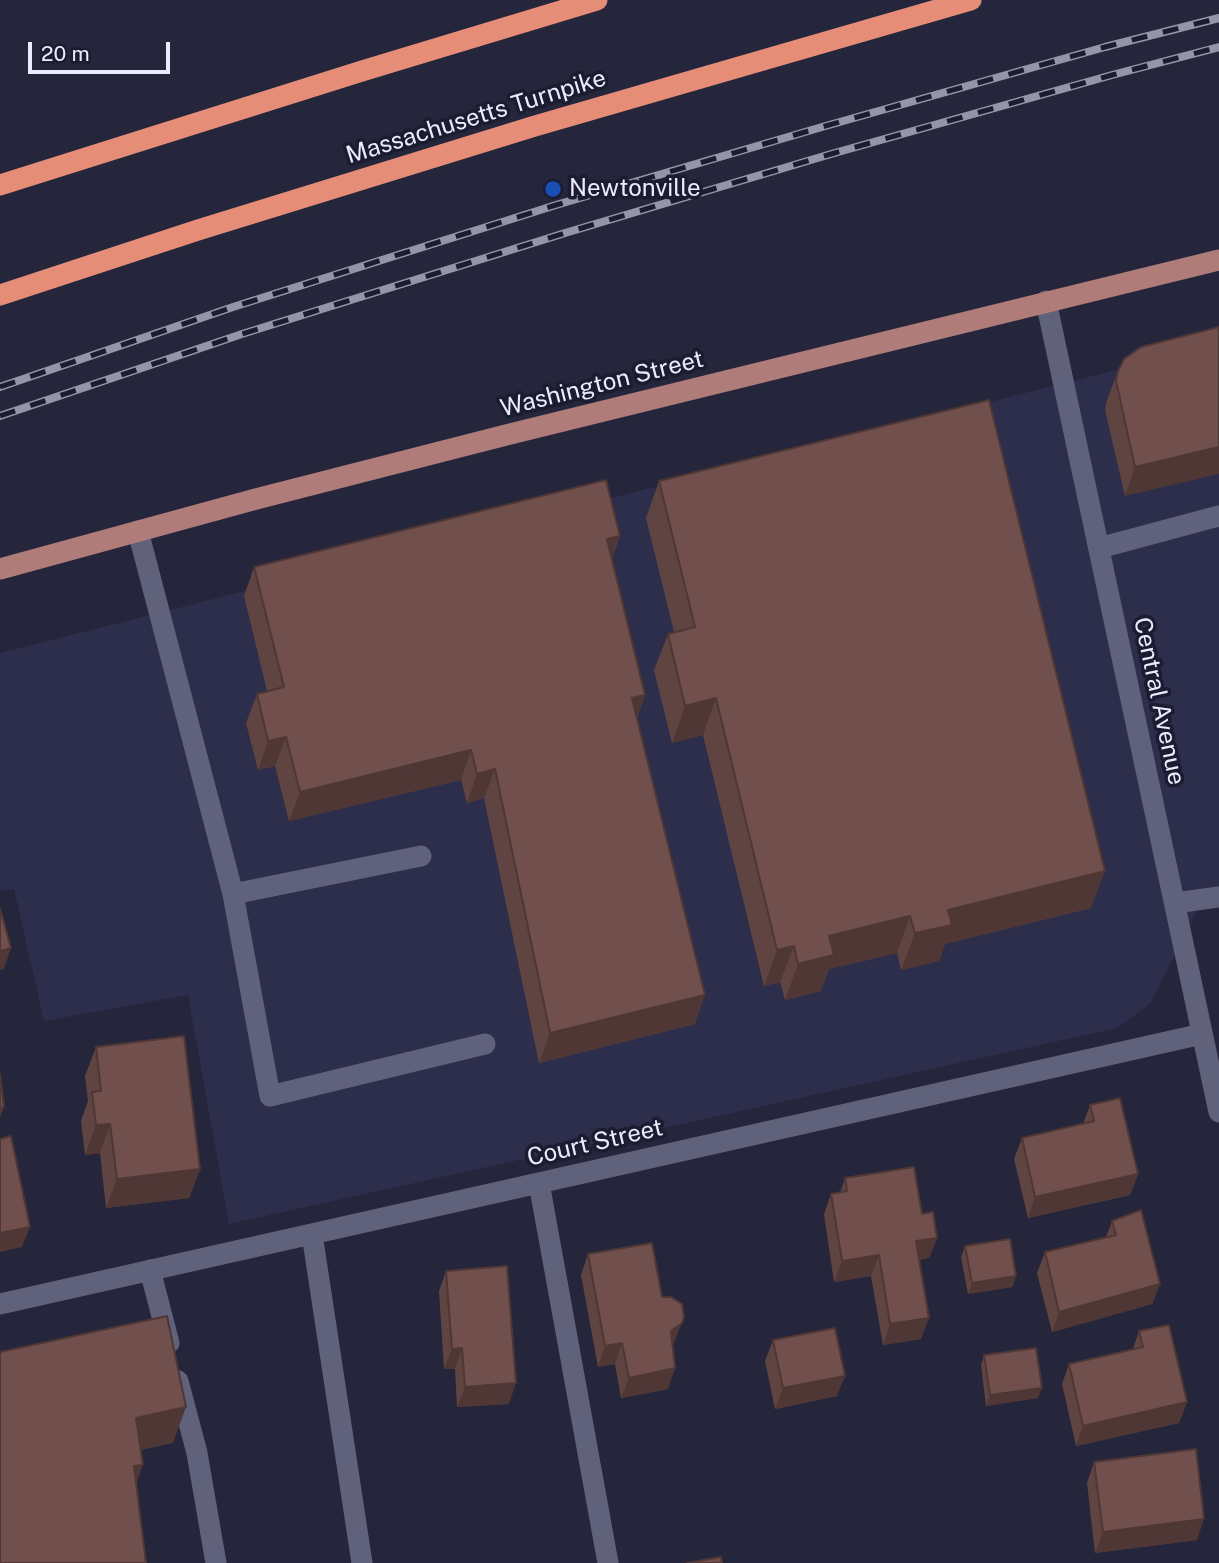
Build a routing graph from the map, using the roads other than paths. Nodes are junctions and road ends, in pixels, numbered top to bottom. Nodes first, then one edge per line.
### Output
1 (597, 0) edge
2 (971, 0) edge
3 (0, 186) edge
4 (1219, 260) edge
5 (0, 295) edge
6 (1046, 301) junction
7 (1219, 516) edge
8 (138, 531) junction
9 (1099, 548) junction
10 (0, 569) edge
11 (421, 856) dead end
12 (233, 894) junction
13 (1219, 897) edge
14 (1175, 903) junction
15 (1202, 1034) junction
16 (485, 1044) dead end
17 (1219, 1112) edge
18 (539, 1183) junction
19 (312, 1234) junction
20 (150, 1270) junction
21 (0, 1304) edge
22 (216, 1563) edge
23 (362, 1563) edge
24 (608, 1563) edge

1 - 3 highway
2 - 5 highway, Massachusetts Turnpike
4 - 6 main road, Washington Street
6 - 8 main road, Washington Street
6 - 9 street, Central Avenue
7 - 9 street
8 - 10 main road, Washington Street
8 - 12 street
9 - 14 street, Central Avenue
11 - 12 street
12 - 16 street
13 - 14 street
14 - 15 street, Central Avenue
15 - 17 street, Central Avenue
15 - 18 street, Court Street
18 - 19 street, Court Street
18 - 24 street
19 - 20 street, Court Street
19 - 23 street
20 - 21 street, Court Street
20 - 22 street

